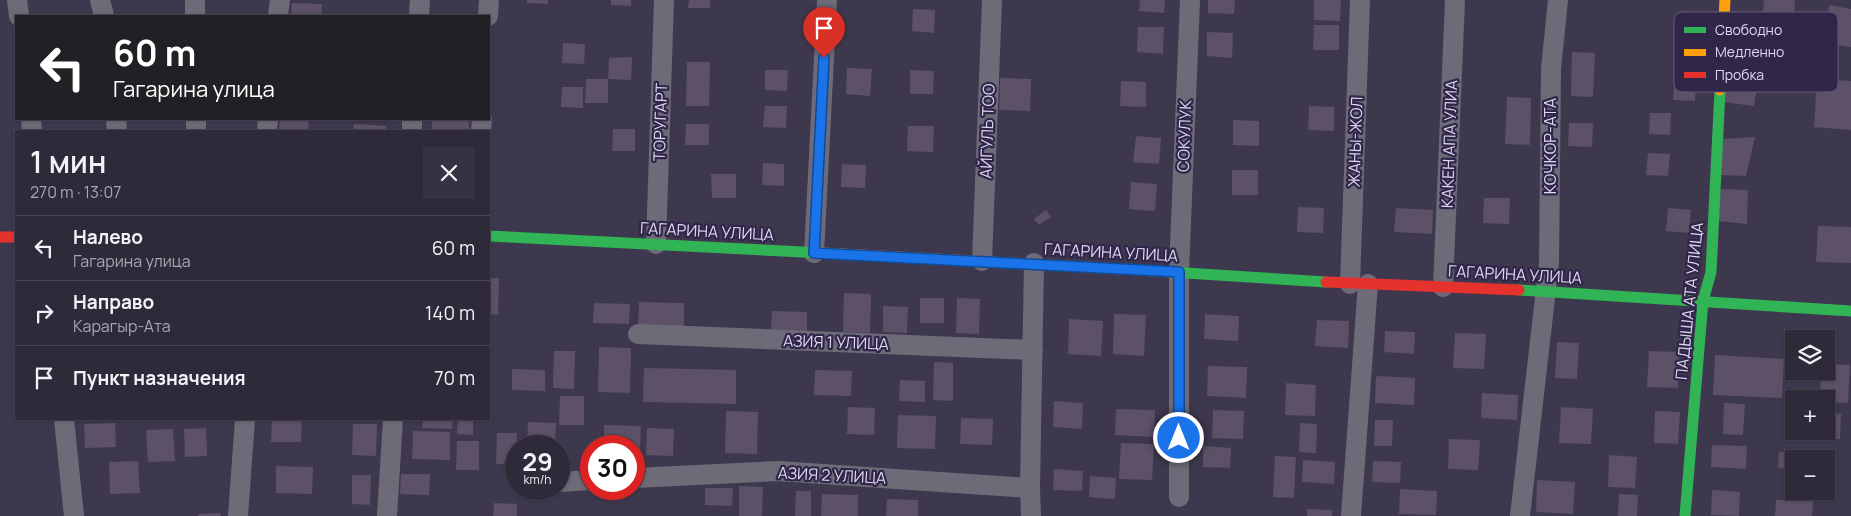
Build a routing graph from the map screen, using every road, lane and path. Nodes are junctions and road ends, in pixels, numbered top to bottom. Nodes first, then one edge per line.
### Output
1 (17, 0) edge
2 (100, 0) edge
3 (195, 0) edge
4 (280, 0) edge
5 (420, 0) edge
6 (489, 0) edge
7 (664, 0) edge
8 (827, 0) edge
9 (992, 0) edge
10 (1190, 0) edge
11 (1360, 0) edge
12 (1456, 0) edge
13 (1558, 0) edge
14 (19, 15) edge
15 (104, 15) edge
16 (195, 15) edge
17 (278, 15) edge
18 (419, 15) edge
19 (488, 15) edge
20 (1720, 92) edge
21 (490, 236) edge
22 (0, 237) edge
23 (15, 237) edge
24 (656, 244) junction
25 (814, 253) junction
26 (982, 261) junction
27 (1034, 264) junction
28 (1179, 272) junction
29 (1359, 284) junction
30 (1443, 287) junction
31 (1545, 292) junction
32 (1703, 302) junction
33 (1851, 311) edge
34 (638, 334) dead end
35 (1033, 350) junction
36 (64, 420) edge
37 (245, 420) edge
38 (393, 420) edge
39 (645, 477) edge
40 (1030, 488) junction
41 (1179, 497) dead end
42 (74, 516) edge
43 (238, 516) edge
44 (387, 516) edge
45 (1031, 516) edge
46 (1351, 516) edge
47 (1520, 516) edge
48 (1685, 516) edge

1 - 14 street
2 - 15 street
3 - 16 street
4 - 17 street
5 - 18 street
6 - 19 street
7 - 24 street, ТОРУГАРТ
8 - 25 street
9 - 26 street, АЙГУЛЬ ТОО
10 - 28 street, СОКУЛУК
11 - 29 street, ЖАНЫ-ЖОЛ
12 - 30 street, КАКЕН АПА УЛИА
13 - 31 street, КОЧКОР-АТА
20 - 32 main road, ПАДЫША АТА УЛИЦА
21 - 24 main road, ГАГАРИНА УЛИЦА
22 - 23 main road
24 - 25 main road, ГАГАРИНА УЛИЦА
25 - 26 main road, ГАГАРИНА УЛИЦА
26 - 27 main road, ГАГАРИНА УЛИЦА
27 - 28 main road, ГАГАРИНА УЛИЦА
27 - 35 street
28 - 29 main road, ГАГАРИНА УЛИЦА
28 - 41 street, СОКУЛУК
29 - 30 main road, ГАГАРИНА УЛИЦА
29 - 46 street, ЖАНЫ-ЖОЛ
30 - 31 main road, ГАГАРИНА УЛИЦА
31 - 32 main road, ГАГАРИНА УЛИЦА
31 - 47 street, КОЧКОР-АТА
32 - 33 main road, ГАГАРИНА УЛИЦА
32 - 48 main road, ПАДЫША АТА УЛИЦА
34 - 35 street, АЗИЯ 1 УЛИЦА
35 - 40 street
36 - 42 street
37 - 43 street
38 - 44 street
39 - 40 street, АЗИЯ 2 УЛИЦА
40 - 45 street

